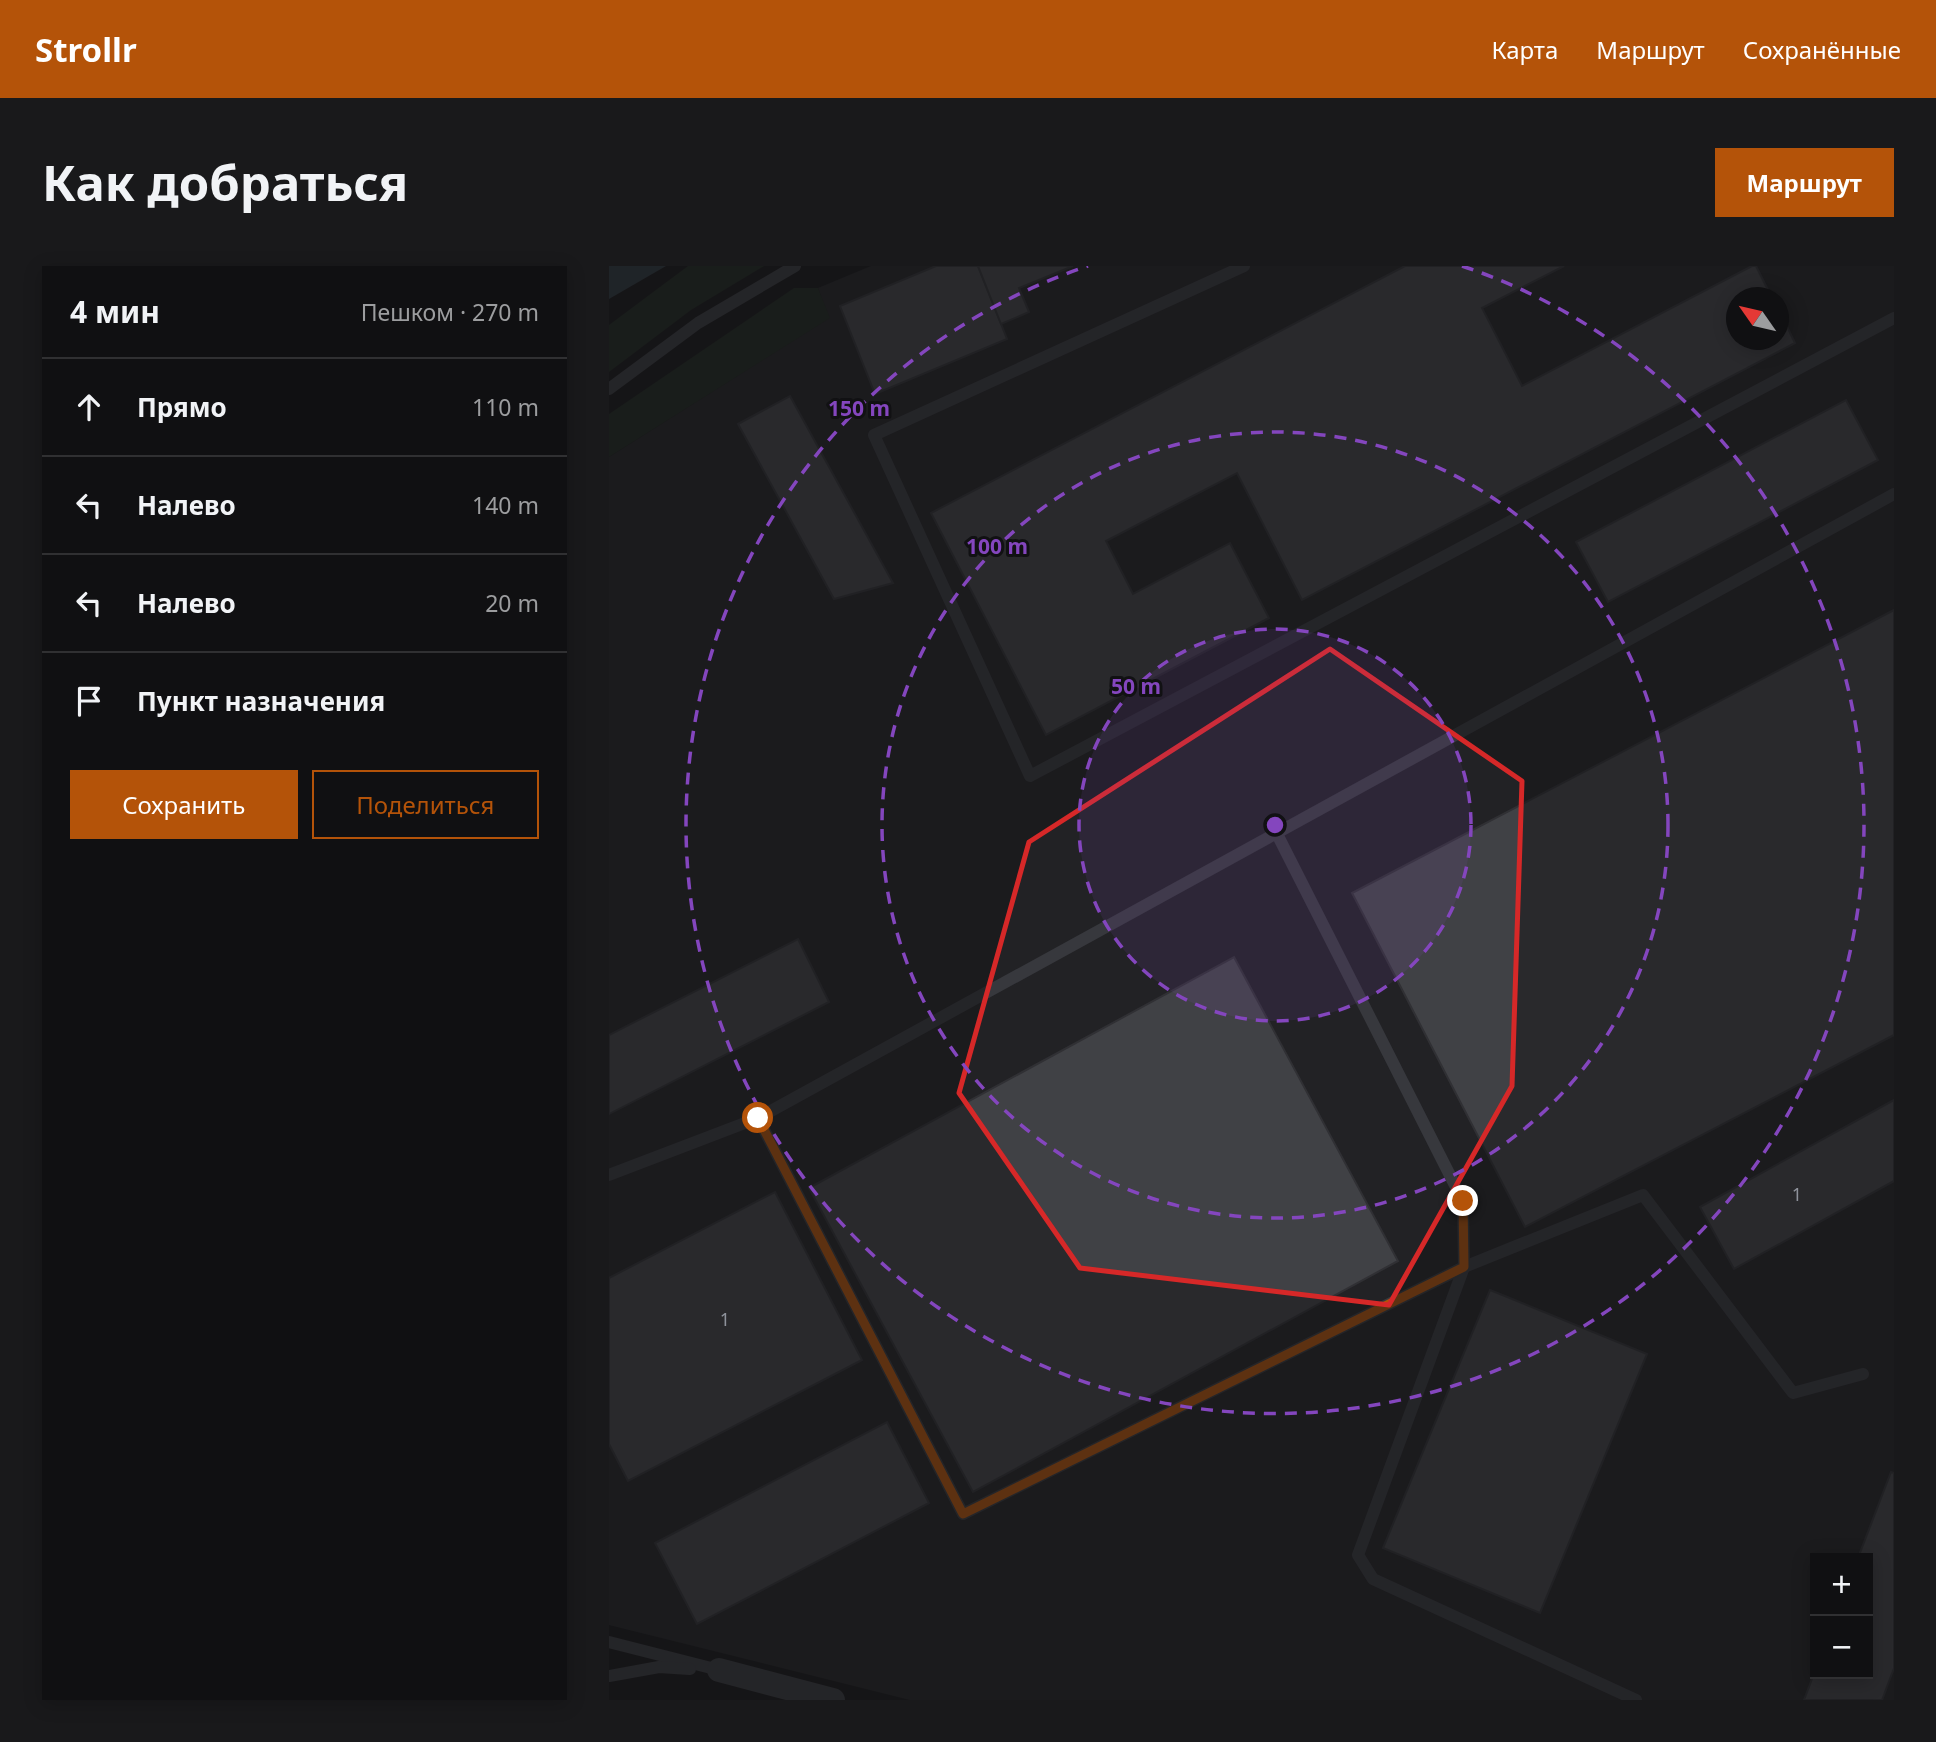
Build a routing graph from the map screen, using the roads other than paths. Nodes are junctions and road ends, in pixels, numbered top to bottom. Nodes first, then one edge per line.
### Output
1 (795, 266) edge
2 (1244, 266) edge
3 (1894, 318) edge
4 (609, 389) edge
5 (1894, 494) edge
6 (1276, 832) junction
7 (758, 1118) junction
8 (609, 1175) edge
9 (1464, 1267) junction
10 (1863, 1374) dead end
11 (609, 1642) edge
12 (719, 1670) junction
13 (610, 1677) edge
14 (1617, 1696) edge
15 (833, 1700) edge
16 (1636, 1700) edge

1 - 4 lane
2 - 3 lane
5 - 6 lane
6 - 7 lane
6 - 9 lane
7 - 8 lane
7 - 9 lane
9 - 10 lane
9 - 14 lane
11 - 12 lane
12 - 13 lane
12 - 15 street
14 - 16 lane

